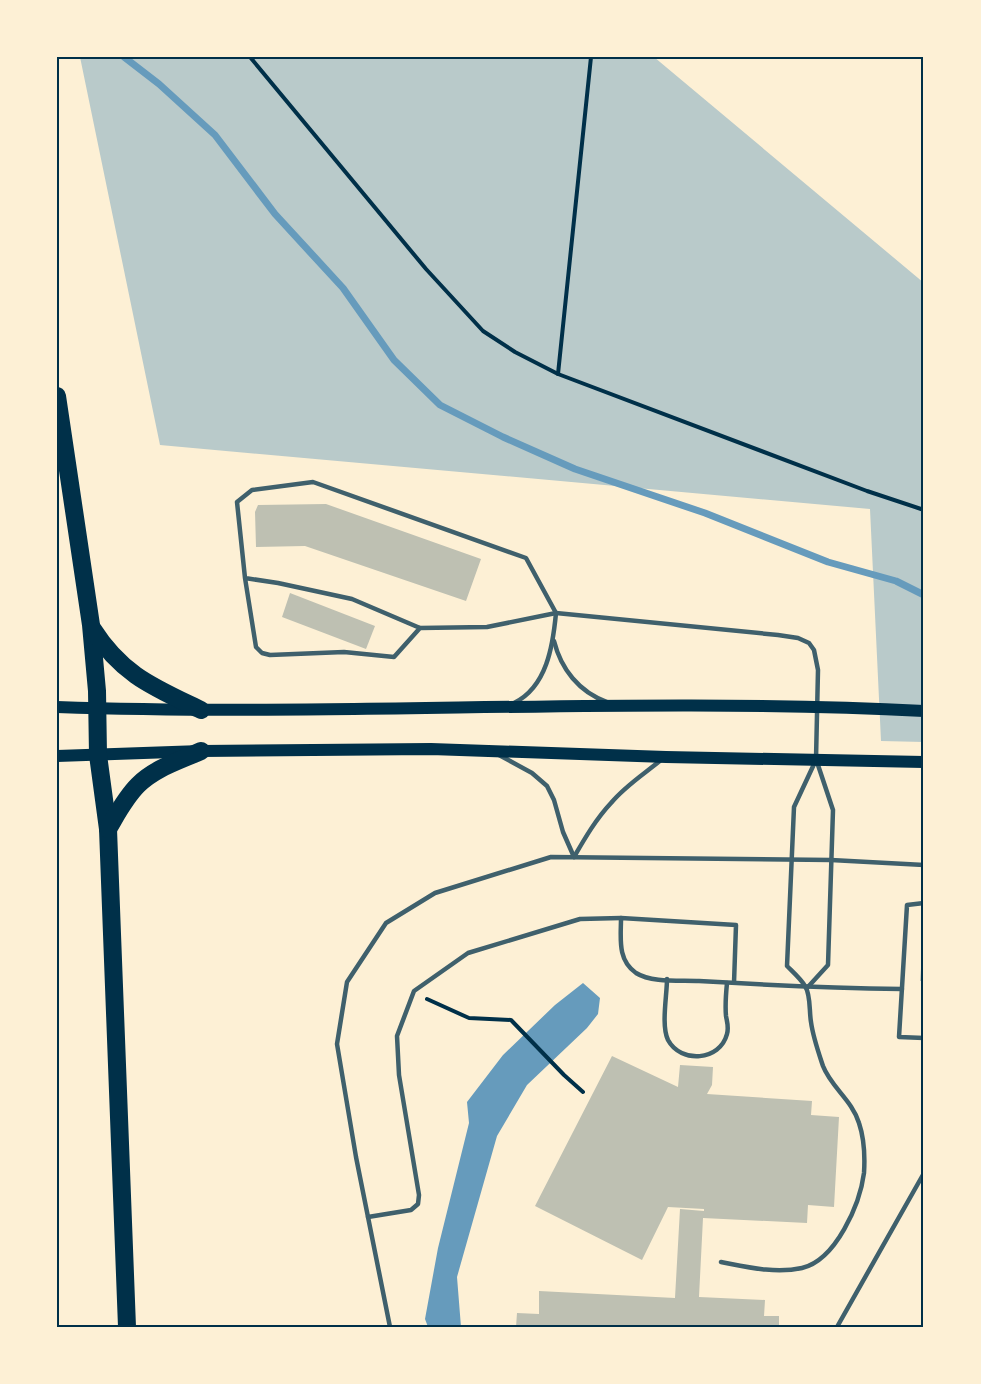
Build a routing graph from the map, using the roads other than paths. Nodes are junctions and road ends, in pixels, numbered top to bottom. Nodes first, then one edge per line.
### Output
1 (57, 396) edge
2 (245, 578) junction
3 (556, 613) junction
4 (91, 625) junction
5 (420, 628) junction
6 (554, 638) junction
7 (618, 706) junction
8 (57, 707) edge
9 (504, 707) junction
10 (817, 707) junction
11 (97, 708) junction
12 (201, 710) junction
13 (924, 711) edge
14 (488, 750) junction
15 (201, 751) junction
16 (98, 755) junction
17 (57, 756) edge
18 (666, 757) junction
19 (816, 759) junction
20 (924, 762) edge
21 (108, 829) junction
22 (574, 857) junction
23 (792, 859) junction
24 (831, 860) junction
25 (924, 865) edge
26 (924, 903) edge
27 (621, 918) junction
28 (667, 979) junction
29 (727, 983) junction
30 (734, 983) junction
31 (807, 988) junction
32 (902, 989) junction
33 (924, 1038) edge
34 (924, 1173) edge
35 (368, 1217) junction
36 (721, 1262) dead end
37 (127, 1327) edge
38 (390, 1327) edge
39 (837, 1327) edge

1 - 4 highway
2 - 3 lane
2 - 5 lane
2 - 5 lane
3 - 5 lane
3 - 6 lane
3 - 10 lane
4 - 11 highway
4 - 12 highway
6 - 7 lane
6 - 9 lane
7 - 9 main road
7 - 10 main road
8 - 11 main road
9 - 12 main road
10 - 13 main road
10 - 19 lane
11 - 12 main road
11 - 16 highway
14 - 15 main road
14 - 18 main road
14 - 22 lane
15 - 16 main road
15 - 21 highway
16 - 17 main road
16 - 21 highway
18 - 19 main road
18 - 22 lane
19 - 20 main road
19 - 23 lane
19 - 24 lane
21 - 37 highway
22 - 23 lane
22 - 35 lane
23 - 24 lane
23 - 31 lane
24 - 25 lane
24 - 31 lane
26 - 32 lane
27 - 28 lane
27 - 30 lane
27 - 35 lane
28 - 29 lane
28 - 29 lane
29 - 30 lane
30 - 31 lane
31 - 32 lane
31 - 36 lane
32 - 33 lane
34 - 39 lane
35 - 38 lane

